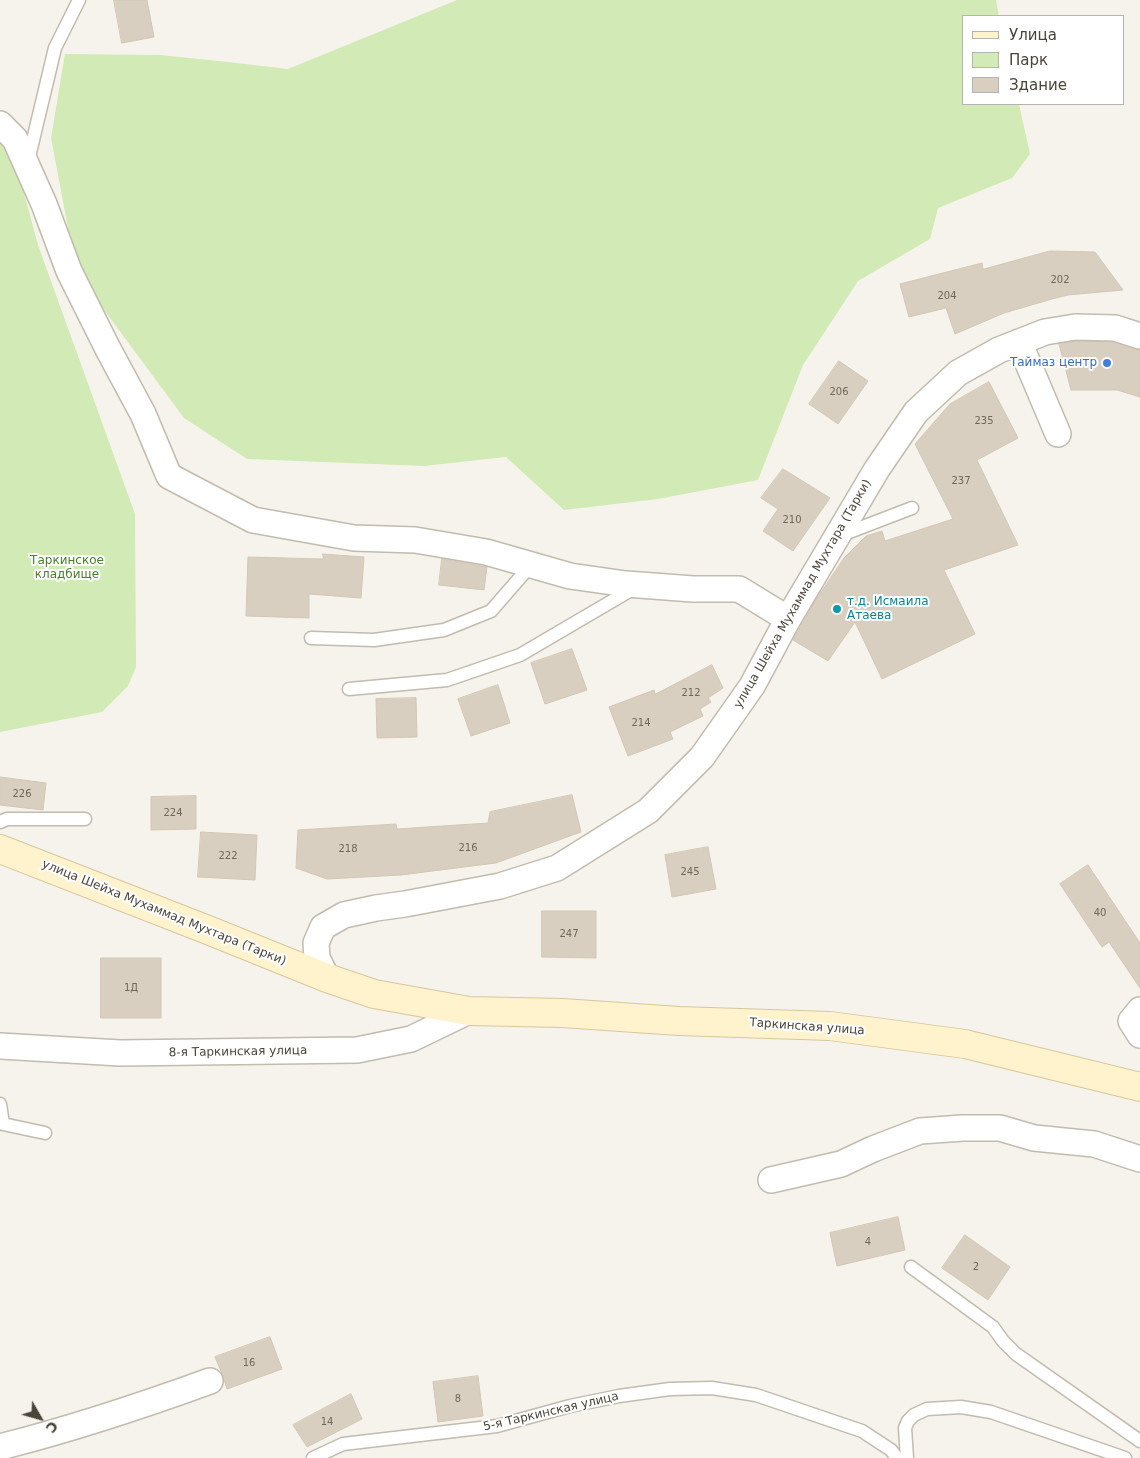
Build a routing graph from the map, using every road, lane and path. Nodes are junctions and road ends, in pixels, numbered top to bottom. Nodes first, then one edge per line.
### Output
1 (79, 0) edge
2 (0, 124) edge
3 (27, 166) junction
4 (1140, 336) edge
5 (1019, 342) junction
6 (1058, 434) dead end
7 (912, 508) dead end
8 (835, 538) junction
9 (531, 565) junction
10 (640, 585) junction
11 (788, 619) junction
12 (311, 638) dead end
13 (349, 689) dead end
14 (85, 819) dead end
15 (0, 822) edge
16 (0, 850) edge
17 (327, 978) junction
18 (1140, 1010) edge
19 (469, 1011) junction
20 (1140, 1035) edge
21 (0, 1046) edge
22 (1140, 1087) edge
23 (0, 1104) edge
24 (45, 1133) dead end
25 (1140, 1159) edge
26 (771, 1180) dead end
27 (911, 1267) dead end
28 (210, 1381) dead end
29 (1140, 1441) edge
30 (0, 1446) edge
31 (312, 1458) edge
32 (897, 1458) edge
33 (907, 1458) edge
34 (1125, 1458) edge

1 - 3 lane
2 - 3 street
3 - 9 street
4 - 5 street, улица Шейха Мухаммад Мухтара (Тарки)
5 - 6 street
5 - 8 street, улица Шейха Мухаммад Мухтара (Тарки)
7 - 8 lane
8 - 11 street, улица Шейха Мухаммад Мухтара (Тарки)
9 - 10 street
9 - 12 lane
10 - 11 street
10 - 13 lane
11 - 17 street, улица Шейха Мухаммад Мухтара (Тарки)
14 - 15 lane
16 - 17 street, улица Шейха Мухаммад Мухтара (Тарки)
17 - 19 street, улица Шейха Мухаммад Мухтара (Тарки)
18 - 20 street
19 - 21 street, 8-я Таркинская улица
19 - 22 street, Таркинская улица
23 - 24 lane
25 - 26 street
27 - 29 lane
28 - 30 street
31 - 32 lane, 5-я Таркинская улица
33 - 34 lane

